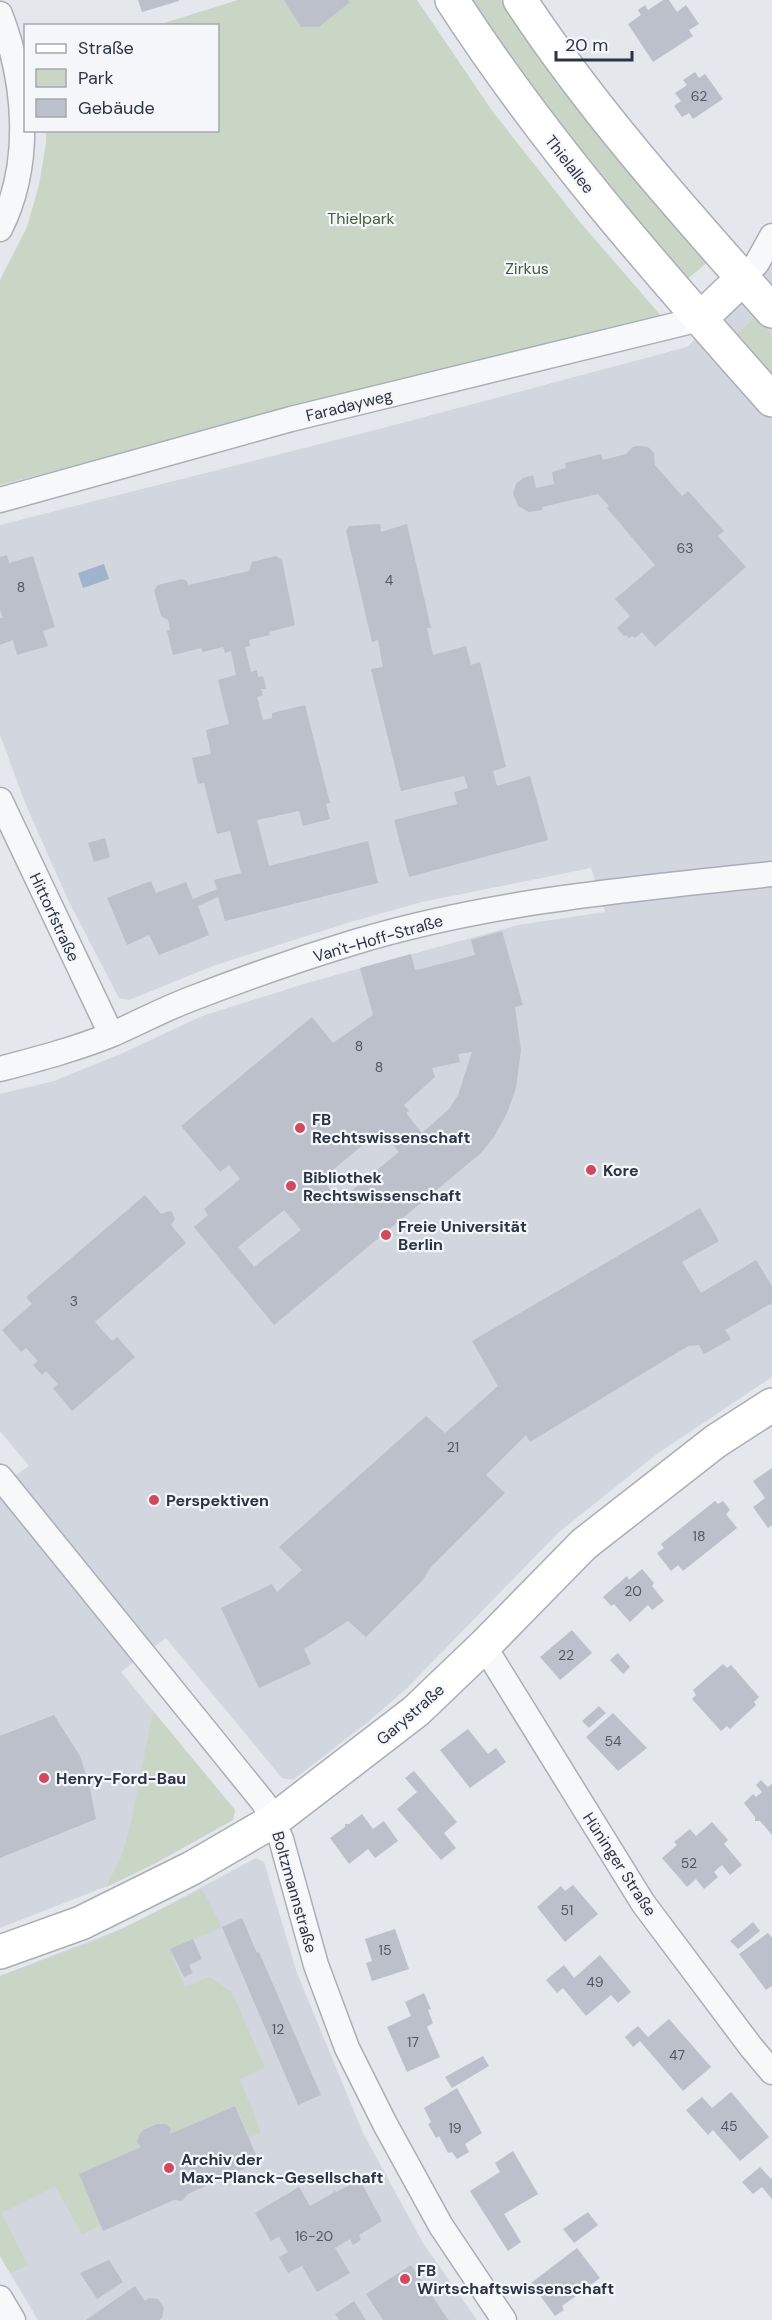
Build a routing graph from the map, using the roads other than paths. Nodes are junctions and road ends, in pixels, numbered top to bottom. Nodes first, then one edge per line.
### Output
1 (452, 0) edge
2 (520, 0) edge
3 (0, 14) edge
4 (0, 230) edge
5 (772, 236) edge
6 (743, 279) junction
7 (772, 311) edge
8 (700, 319) junction
9 (772, 400) edge
10 (0, 500) edge
11 (0, 800) edge
12 (772, 874) edge
13 (111, 1034) junction
14 (0, 1069) edge
15 (772, 1405) edge
16 (0, 1477) edge
17 (484, 1646) junction
18 (273, 1821) junction
19 (0, 1952) edge
20 (772, 2072) edge
21 (0, 2298) edge
22 (12, 2320) edge
23 (504, 2320) edge

1 - 8 main road, Thielallee
2 - 6 main road
3 - 4 street
5 - 6 street
6 - 7 main road
6 - 8 main road
8 - 9 main road, Thielallee
8 - 10 street, Faradayweg
11 - 13 street, Hittorfstraße
12 - 13 street, Van't-Hoff-Straße
13 - 14 street, Van't-Hoff-Straße
15 - 17 main road, Garystraße
16 - 18 street, Boltzmannstraße
17 - 18 main road, Garystraße
17 - 20 street, Hüninger Straße
18 - 19 main road, Garystraße
18 - 23 street, Boltzmannstraße
21 - 22 street

